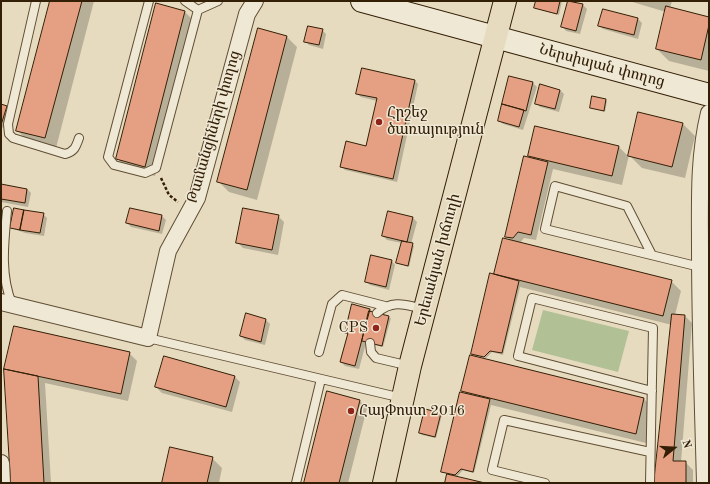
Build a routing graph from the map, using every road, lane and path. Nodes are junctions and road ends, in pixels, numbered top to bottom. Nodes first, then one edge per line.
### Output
1 (36, 1) edge
2 (149, 1) edge
3 (185, 1) edge
4 (218, 1) edge
5 (255, 1) edge
6 (504, 1) edge
7 (372, 2) edge
8 (198, 10) junction
9 (495, 38) junction
10 (709, 94) edge
11 (709, 113) edge
12 (78, 138) dead end
13 (156, 168) junction
14 (7, 210) dead end
15 (190, 211) junction
16 (652, 255) junction
17 (700, 267) junction
18 (7, 303) edge
19 (385, 306) junction
20 (425, 309) junction
21 (377, 313) dead end
22 (148, 338) junction
23 (370, 343) dead end
24 (320, 352) dead end
25 (410, 366) junction
26 (322, 379) junction
27 (652, 391) junction
28 (403, 398) junction
29 (650, 452) junction
30 (1, 463) edge
31 (2, 483) edge
32 (296, 483) edge
33 (384, 483) edge
34 (545, 483) edge
35 (650, 483) edge
36 (705, 483) edge

1 - 12 lane
2 - 13 lane
3 - 8 lane
4 - 8 lane
5 - 15 street, Թամանցիների փողոց
6 - 9 highway, Երեւանյան խճուղի
7 - 9 main road, Ներսիսյան փողոց
8 - 13 lane
9 - 10 main road, Ներսիսյան փողոց
9 - 20 highway, Երեւանյան խճուղի
11 - 17 street
13 - 15 path
14 - 18 lane
15 - 22 street, Թամանցիների փողոց
16 - 16 lane
16 - 17 lane
17 - 36 street
18 - 22 street
19 - 20 lane
19 - 21 lane
19 - 24 lane
20 - 25 highway, Երեւանյան խճուղի
22 - 26 lane
23 - 25 lane
25 - 28 highway, Երեւանյան խճուղի
26 - 28 lane
26 - 32 lane
27 - 27 lane
27 - 29 lane
28 - 33 highway, Երեւանյան խճուղի
29 - 34 lane
29 - 35 lane
30 - 31 street

